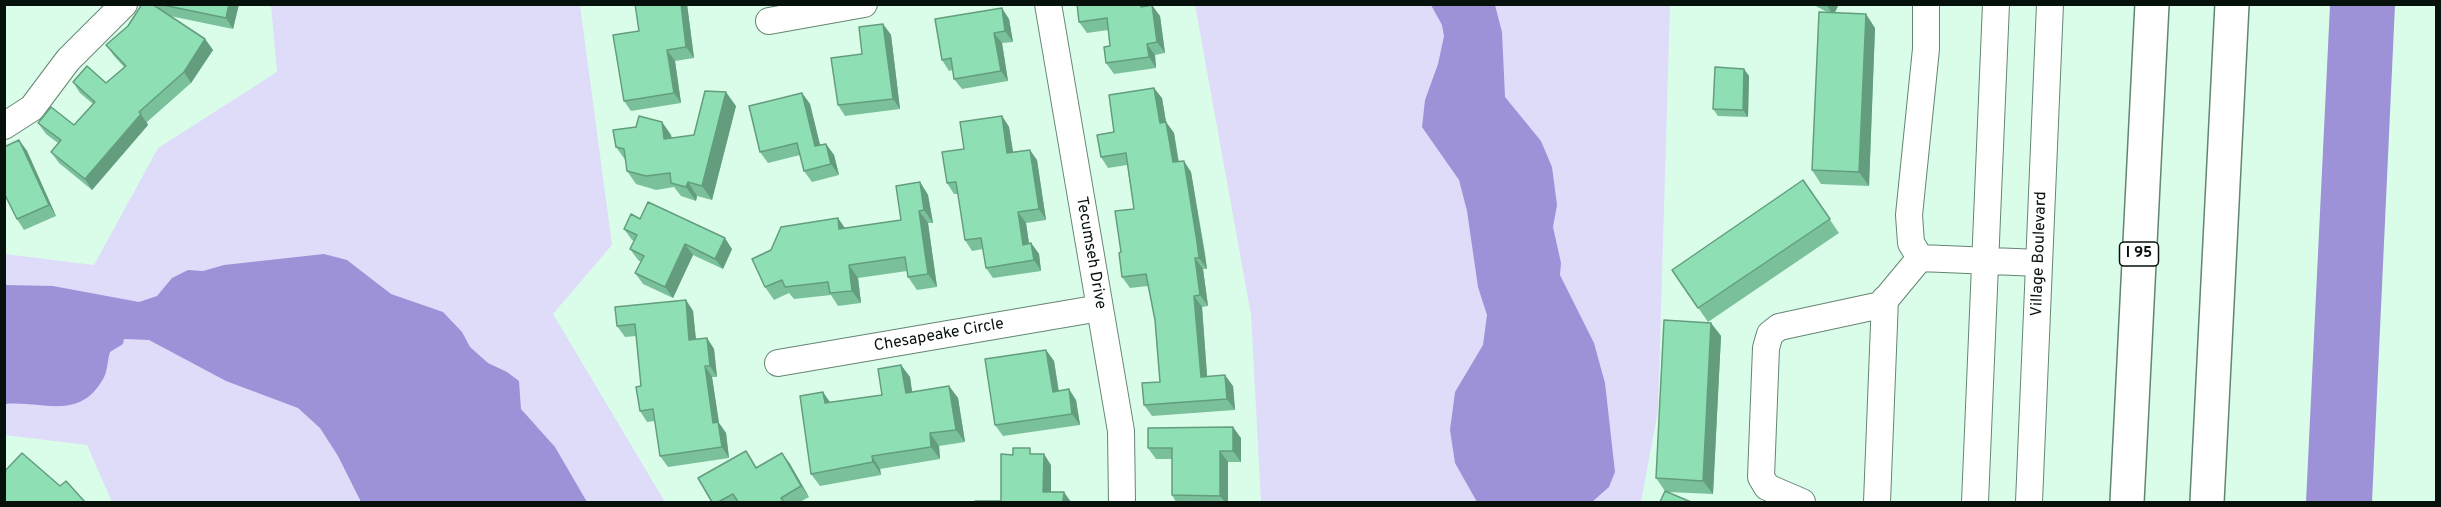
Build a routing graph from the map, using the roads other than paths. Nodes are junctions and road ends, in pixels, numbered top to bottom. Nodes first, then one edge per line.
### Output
1 (124, 4) edge
2 (864, 4) edge
3 (1048, 4) edge
4 (1926, 4) edge
5 (1996, 4) edge
6 (2050, 4) edge
7 (2152, 4) edge
8 (2232, 4) edge
9 (769, 21) dead end
10 (4, 126) edge
11 (1920, 258) junction
12 (1986, 260) junction
13 (2039, 263) junction
14 (1885, 300) junction
15 (1100, 308) junction
16 (778, 363) dead end
17 (1122, 502) edge
18 (1802, 502) edge
19 (1877, 502) edge
20 (1976, 502) edge
21 (2029, 502) edge
22 (2127, 502) edge
23 (2207, 502) edge

1 - 10 street
2 - 9 street
3 - 15 street, Tecumseh Drive
4 - 11 street
5 - 12 street
6 - 13 street, Village Boulevard
7 - 22 highway, I 95
8 - 23 highway
11 - 12 street
11 - 14 street
12 - 13 street
12 - 20 street
13 - 21 street, Village Boulevard
14 - 18 street
14 - 19 street
15 - 16 street, Chesapeake Circle
15 - 17 street, Tecumseh Drive

